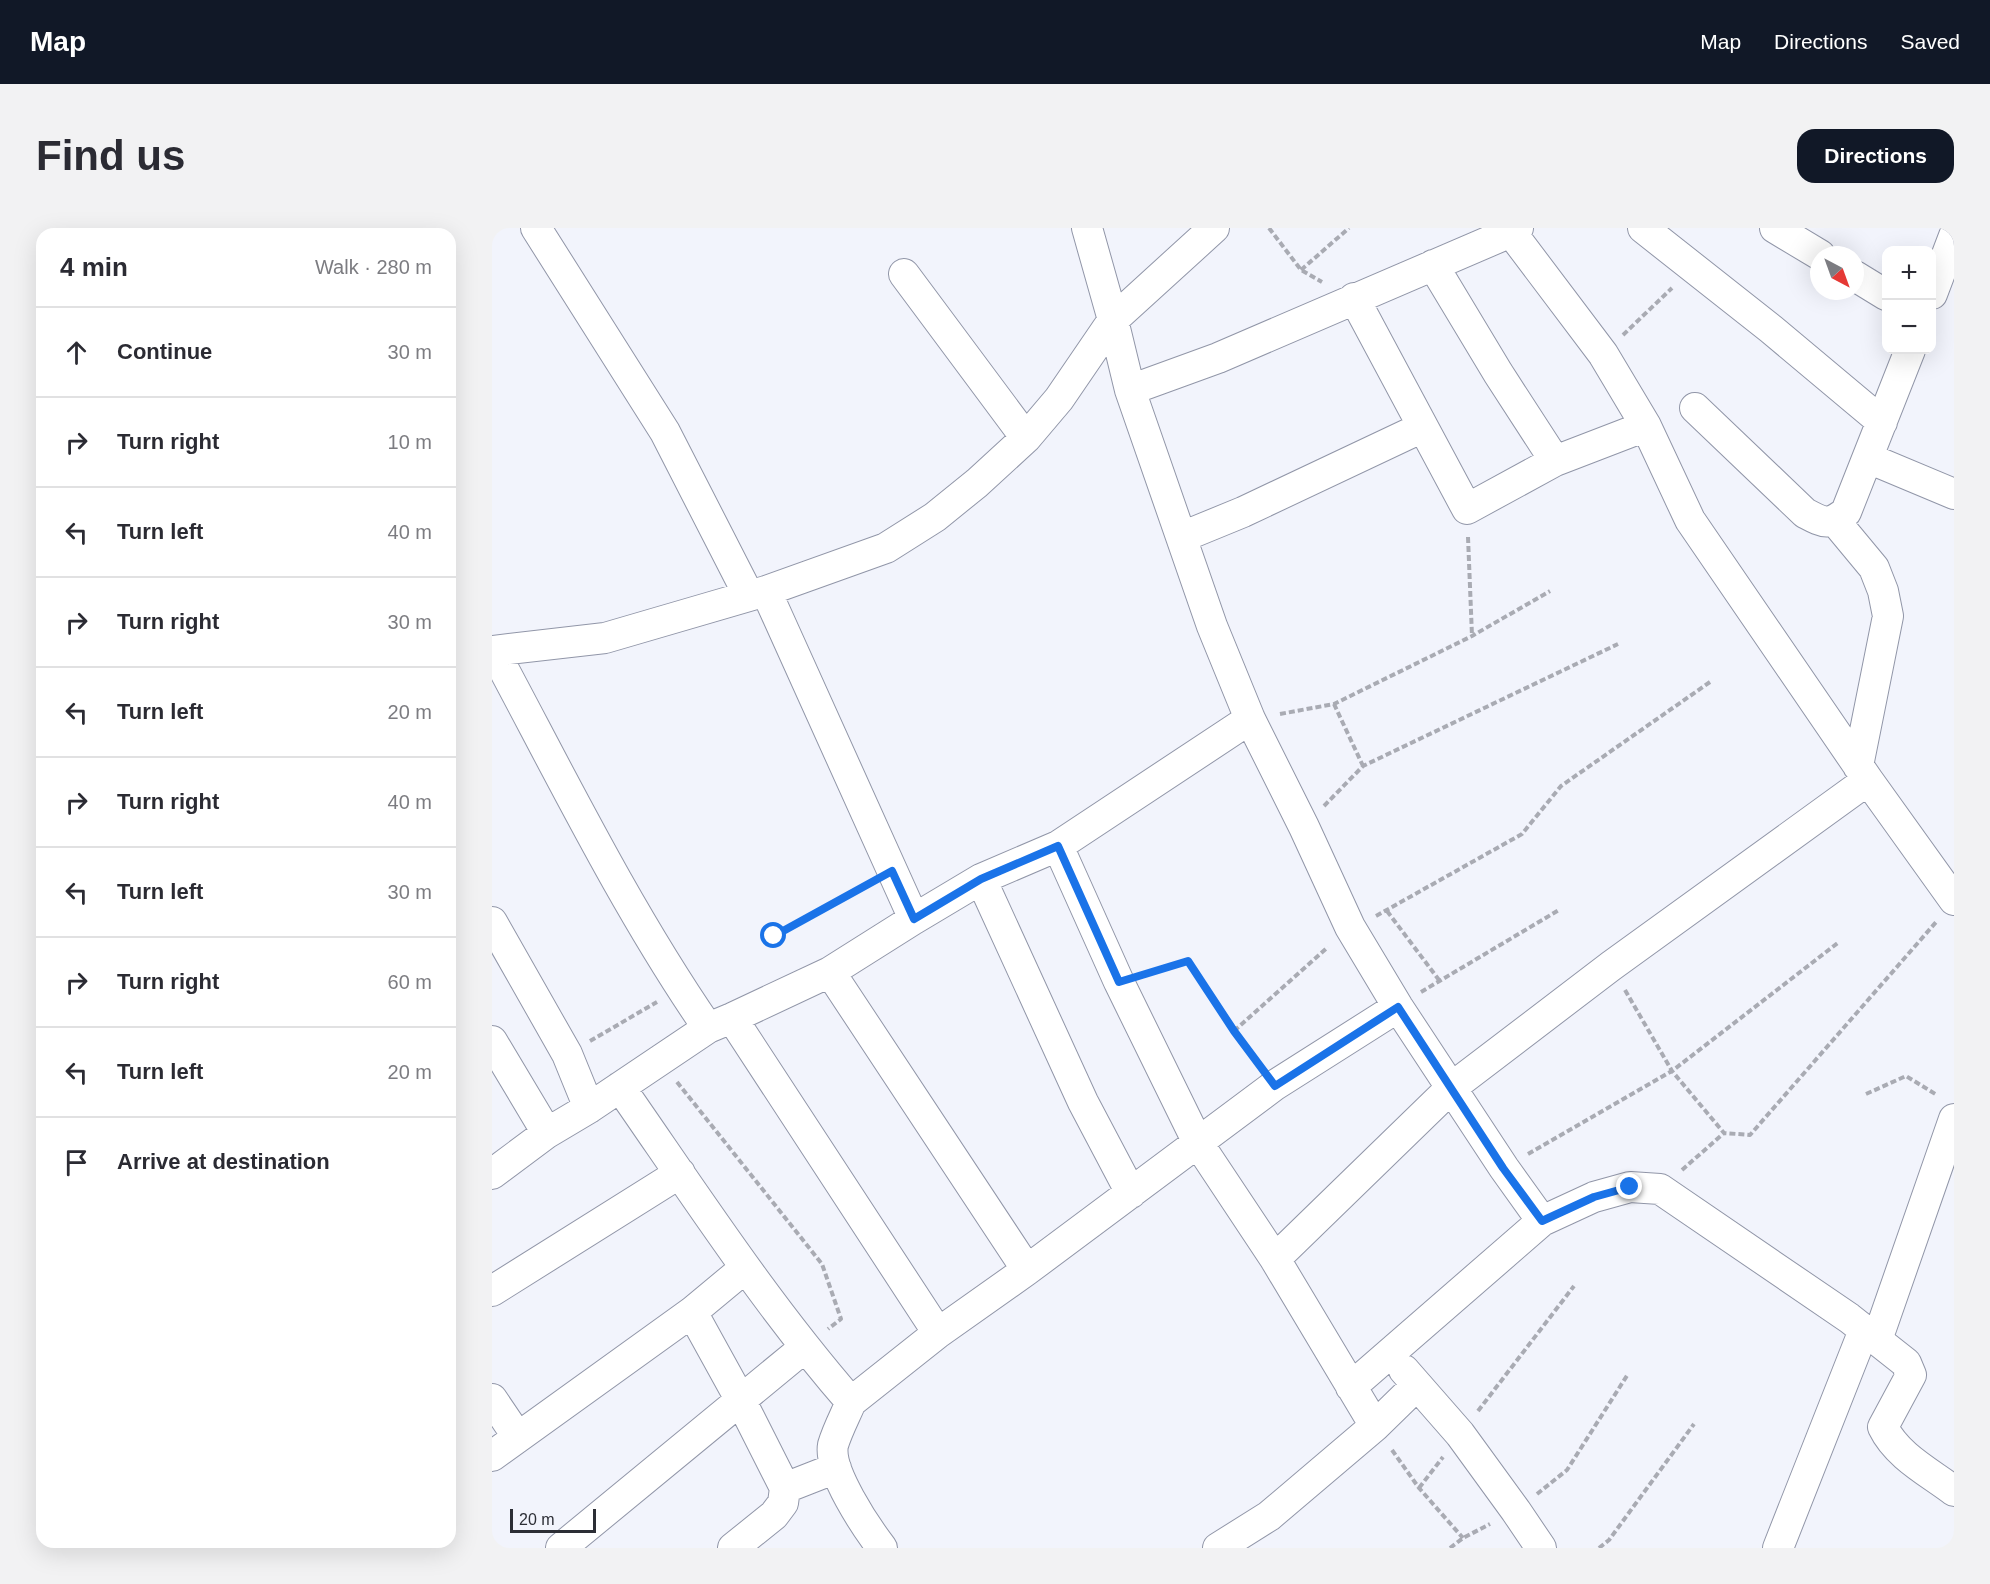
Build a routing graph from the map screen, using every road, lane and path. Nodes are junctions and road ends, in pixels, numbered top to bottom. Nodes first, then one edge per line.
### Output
1 (536, 228) edge
2 (1087, 228) edge
3 (1214, 228) edge
4 (1269, 228) edge
5 (1349, 228) edge
6 (1643, 228) edge
7 (1775, 228) edge
8 (1515, 230) edge
9 (1954, 236) edge
10 (1810, 249) edge
11 (1433, 265) junction
12 (1693, 268) junction
13 (904, 274) dead end
14 (1864, 282) edge
15 (1940, 292) edge
16 (1882, 293) edge
17 (1354, 298) junction
18 (1113, 320) junction
19 (1603, 354) junction
20 (1908, 354) edge
21 (1130, 390) junction
22 (1695, 408) dead end
23 (1882, 422) junction
24 (1646, 426) junction
25 (1423, 427) junction
26 (1026, 438) junction
27 (1868, 458) junction
28 (1555, 462) junction
29 (1954, 494) edge
30 (1467, 509) junction
31 (1835, 521) junction
32 (1182, 537) junction
33 (1550, 591) dead end
34 (758, 593) junction
35 (1472, 636) junction
36 (1618, 644) dead end
37 (493, 651) edge
38 (1710, 682) dead end
39 (1334, 704) junction
40 (1250, 719) junction
41 (1363, 766) junction
42 (1863, 773) junction
43 (1304, 827) junction
44 (1058, 846) junction
45 (892, 871) junction
46 (981, 879) junction
47 (1559, 910) dead end
48 (1946, 910) edge
49 (914, 919) junction
50 (492, 922) edge
51 (1350, 927) junction
52 (774, 936) dead end
53 (1839, 942) dead end
54 (1611, 966) junction
55 (830, 972) junction
56 (1119, 982) junction
57 (681, 988) junction
58 (1398, 1007) junction
59 (720, 1023) junction
60 (1234, 1031) junction
61 (492, 1041) edge
62 (567, 1054) junction
63 (659, 1060) junction
64 (1672, 1071) junction
65 (1275, 1086) junction
66 (620, 1087) junction
67 (1451, 1089) junction
68 (1866, 1094) dead end
69 (590, 1108) junction
70 (1949, 1109) edge
71 (547, 1133) junction
72 (1724, 1133) junction
73 (1198, 1143) junction
74 (1503, 1168) junction
75 (680, 1173) junction
76 (492, 1174) edge
77 (1660, 1189) junction
78 (1131, 1192) junction
79 (1542, 1221) junction
80 (1275, 1259) junction
81 (745, 1268) junction
82 (1027, 1270) junction
83 (1574, 1286) dead end
84 (492, 1291) edge
85 (692, 1312) junction
86 (938, 1333) junction
87 (1870, 1335) junction
88 (804, 1348) junction
89 (1391, 1354) junction
90 (1628, 1374) dead end
91 (1417, 1385) junction
92 (1351, 1387) junction
93 (492, 1399) edge
94 (741, 1399) junction
95 (851, 1402) junction
96 (1694, 1424) dead end
97 (1375, 1426) junction
98 (1460, 1434) junction
99 (517, 1436) junction
100 (492, 1456) edge
101 (836, 1468) junction
102 (785, 1488) junction
103 (1419, 1488) junction
104 (1954, 1491) edge
105 (1516, 1510) junction
106 (561, 1548) edge
107 (733, 1548) edge
108 (882, 1548) edge
109 (1218, 1548) edge
110 (1450, 1548) edge
111 (1541, 1548) edge
112 (1599, 1548) edge
113 (1778, 1548) edge

1 - 34 street
2 - 18 street
3 - 18 street
4 - 5 path
6 - 12 street
7 - 10 street
8 - 11 street
8 - 19 street
9 - 15 street
11 - 17 street
11 - 28 street
12 - 19 path
12 - 23 street
13 - 26 street
14 - 16 street
17 - 21 street
17 - 25 street
18 - 21 street
18 - 26 street
19 - 24 street
20 - 23 street
21 - 32 street
22 - 31 street
23 - 27 street
24 - 28 street
24 - 42 street
25 - 30 street
25 - 32 street
26 - 34 street
27 - 29 street
27 - 31 street
28 - 30 street
30 - 35 path
31 - 42 street
32 - 40 street
33 - 35 path
34 - 37 street
34 - 45 street
35 - 39 path
36 - 41 path
37 - 57 street
38 - 47 path
39 - 40 path
39 - 41 path
40 - 43 street
40 - 44 street
41 - 43 path
42 - 48 street
42 - 54 street
43 - 51 street
44 - 46 street
44 - 56 street
45 - 49 street
45 - 52 path
46 - 49 street
46 - 78 street
48 - 72 path
49 - 55 street
50 - 62 street
51 - 58 street
51 - 60 path
53 - 64 path
54 - 64 path
54 - 67 street
55 - 59 street
55 - 82 street
56 - 60 path
56 - 73 street
57 - 59 street
57 - 62 path
58 - 65 street
58 - 67 street
59 - 63 street
59 - 86 street
60 - 65 path
61 - 71 street
62 - 69 street
63 - 66 street
63 - 88 path
64 - 72 path
64 - 74 path
65 - 73 street
66 - 69 street
66 - 75 street
67 - 74 street
67 - 80 street
68 - 70 path
69 - 71 street
70 - 87 street
71 - 76 street
72 - 77 path
73 - 78 street
73 - 80 street
74 - 79 street
75 - 81 street
75 - 84 street
77 - 79 street
77 - 87 street
78 - 82 street
79 - 89 street
80 - 92 street
81 - 85 street
81 - 88 street
82 - 86 street
83 - 98 path
85 - 94 street
85 - 99 street
86 - 95 street
87 - 104 street
87 - 113 street
88 - 94 street
88 - 95 street
89 - 91 street
89 - 92 street
90 - 105 path
91 - 97 street
91 - 98 street
92 - 97 street
93 - 99 street
94 - 102 street
94 - 106 street
95 - 101 street
96 - 112 path
97 - 103 path
97 - 109 street
98 - 103 path
98 - 105 street
99 - 100 street
101 - 102 street
101 - 108 street
102 - 107 street
103 - 110 path
105 - 111 street

